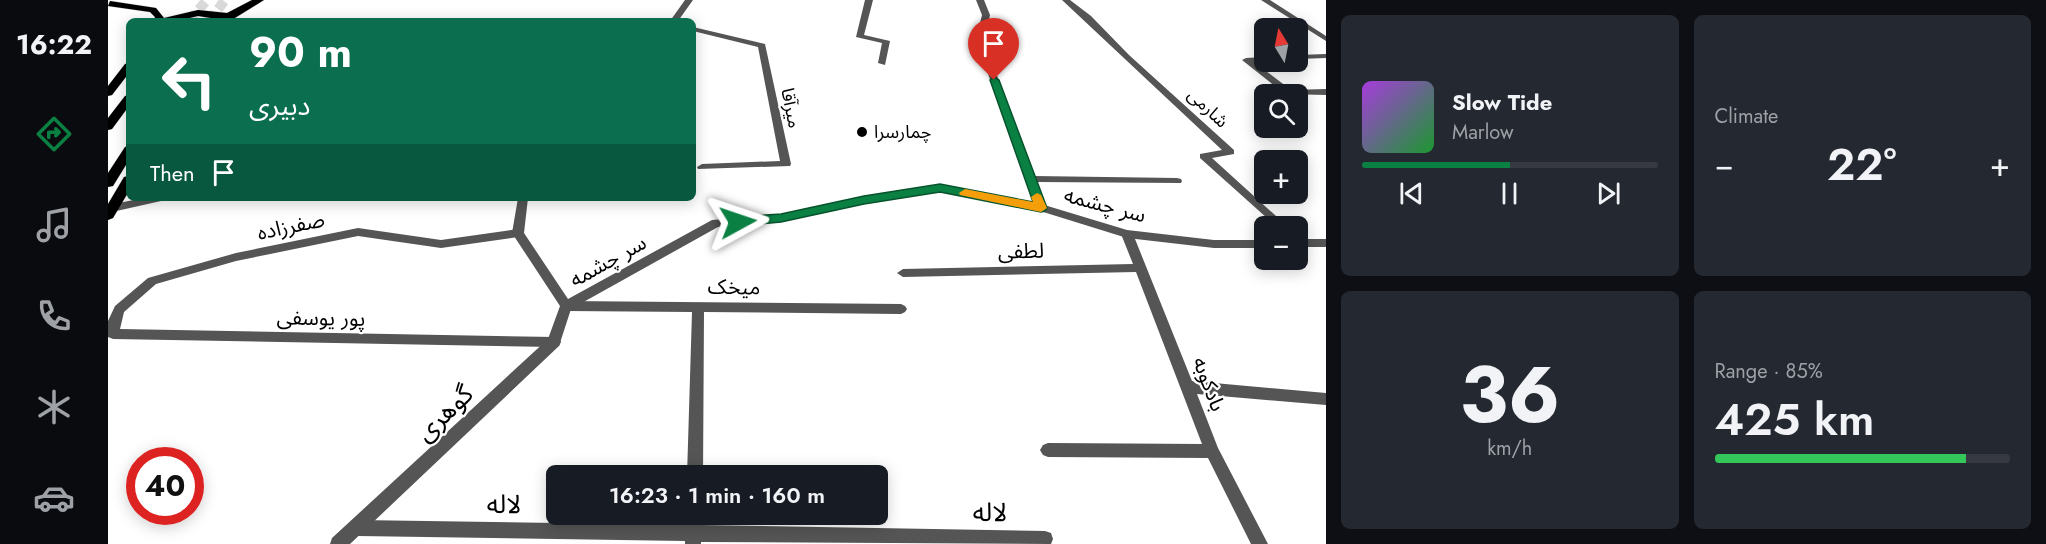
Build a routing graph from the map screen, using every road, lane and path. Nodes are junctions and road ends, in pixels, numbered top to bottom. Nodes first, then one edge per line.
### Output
1 (152, 0) edge
2 (259, 0) edge
3 (689, 0) edge
4 (869, 0) edge
5 (980, 0) edge
6 (1066, 0) edge
7 (1265, 0) edge
8 (109, 4) edge
9 (160, 18) edge
10 (177, 18) edge
11 (226, 18) edge
12 (676, 18) edge
13 (696, 29) edge
14 (1326, 39) edge
15 (1326, 56) edge
16 (1308, 57) edge
17 (1254, 60) edge
18 (882, 63) dead end
19 (1254, 66) edge
20 (126, 70) edge
21 (1262, 72) edge
22 (1278, 84) edge
23 (1308, 92) edge
24 (1326, 92) edge
25 (108, 93) edge
26 (126, 102) edge
27 (108, 126) edge
28 (126, 155) edge
29 (702, 167) dead end
30 (1030, 179) junction
31 (1177, 181) dead end
32 (108, 183) edge
33 (126, 185) edge
34 (150, 201) edge
35 (523, 201) edge
36 (1041, 208) junction
37 (110, 212) edge
38 (1271, 216) edge
39 (518, 233) junction
40 (1128, 234) junction
41 (1308, 242) edge
42 (1326, 243) edge
43 (1254, 244) edge
44 (1141, 268) junction
45 (903, 273) dead end
46 (566, 306) junction
47 (698, 306) junction
48 (119, 309) joint
49 (901, 309) dead end
50 (554, 342) junction
51 (1188, 387) junction
52 (1326, 399) edge
53 (1048, 450) dead end
54 (1212, 451) junction
55 (695, 465) edge
56 (358, 528) junction
57 (693, 538) edge
58 (1045, 538) dead end
59 (338, 544) edge
60 (1260, 544) edge

1 - 8 main road
2 - 11 main road
3 - 12 street
4 - 18 street
5 - 30 street
6 - 38 street, شارمی
7 - 14 street
8 - 9 main road
10 - 11 main road
13 - 29 street, میرآقا
15 - 16 street
17 - 19 street
20 - 25 main road
21 - 22 street
23 - 24 street
26 - 27 main road
28 - 32 main road
30 - 31 street
30 - 36 street
33 - 37 main road
34 - 37 street
35 - 39 street
36 - 40 street, سر چشمه
36 - 46 street, سر چشمه
39 - 46 street
39 - 48 street, صفرزاده
40 - 43 street, سر چشمه
40 - 44 street, بادکوبه
41 - 42 street
44 - 45 street, لطفی
44 - 51 street, بادکوبه
46 - 47 street, میخک
46 - 50 street, گوهری
47 - 49 street, میخک
47 - 55 street
48 - 50 street, پور یوسفی
50 - 56 street, گوهری
51 - 52 street
51 - 54 street, بادکوبه
53 - 54 street
54 - 60 street, بادکوبه
56 - 57 street, لاله
56 - 59 street, گوهری
57 - 58 street, لاله

